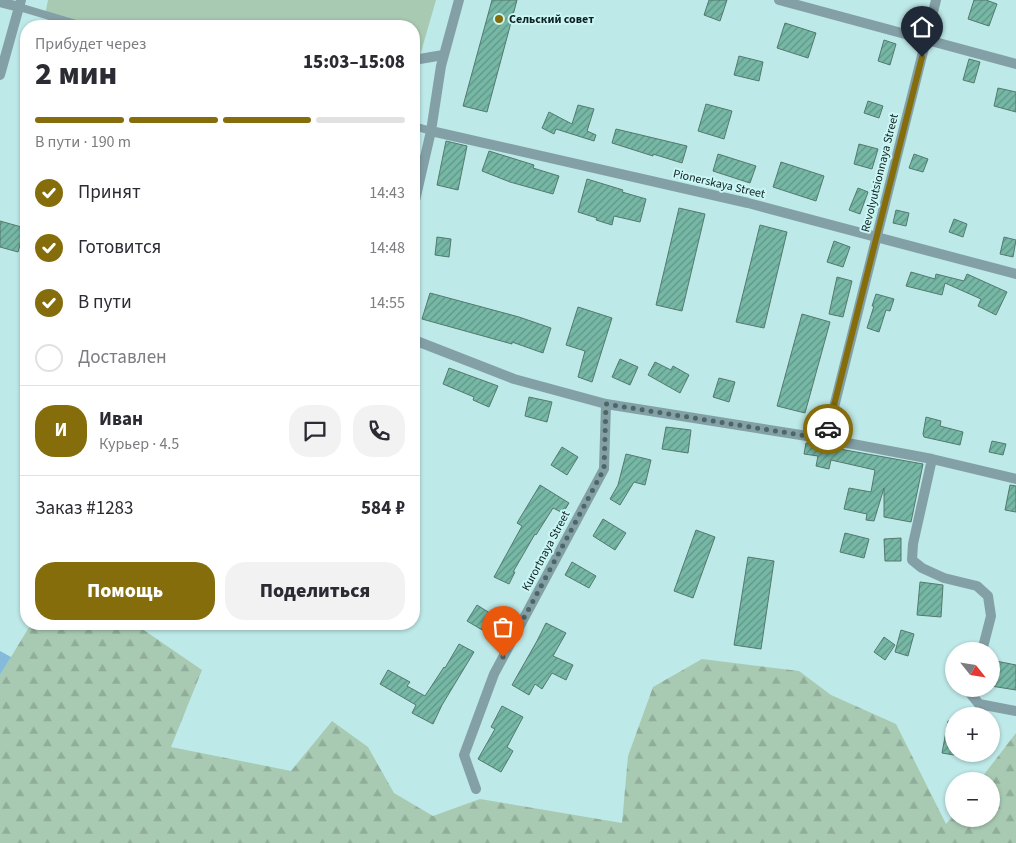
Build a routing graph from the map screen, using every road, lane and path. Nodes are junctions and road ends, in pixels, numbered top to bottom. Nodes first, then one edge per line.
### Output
1 (459, 0) edge
2 (779, 0) edge
3 (936, 0) edge
4 (0, 2) edge
5 (20, 3) edge
6 (67, 20) edge
7 (927, 39) junction
8 (443, 55) junction
9 (420, 59) edge
10 (1016, 64) edge
11 (0, 75) edge
12 (420, 128) edge
13 (431, 131) junction
14 (420, 179) edge
15 (877, 236) junction
16 (1016, 274) edge
17 (420, 342) edge
18 (606, 404) junction
19 (826, 439) junction
20 (932, 459) junction
21 (1016, 480) edge
22 (985, 642) edge
23 (974, 698) edge
24 (1016, 711) edge
25 (476, 789) dead end

1 - 8 street
2 - 7 street
3 - 7 street, Revolyutsionnaya Street
4 - 5 street
5 - 6 street
5 - 11 street
7 - 10 street
7 - 15 street, Revolyutsionnaya Street
8 - 9 street
8 - 13 street
12 - 13 street, Pionerskaya Street
13 - 14 street
13 - 15 street, Pionerskaya Street
15 - 16 street, Pionerskaya Street
15 - 19 street, Revolyutsionnaya Street
17 - 18 street
18 - 19 street
18 - 25 street, Kurortnaya Street
19 - 20 street
20 - 21 street
20 - 22 street
23 - 24 street

